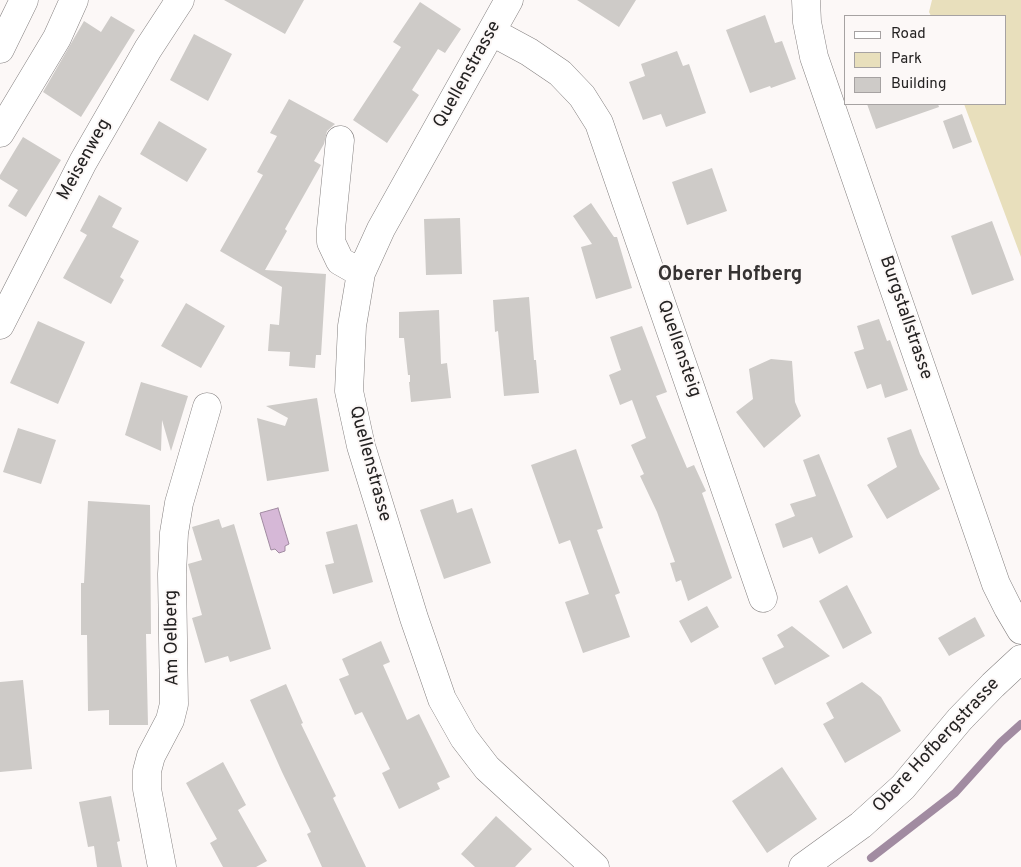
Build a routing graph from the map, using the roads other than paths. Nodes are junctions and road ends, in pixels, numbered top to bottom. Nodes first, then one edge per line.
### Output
1 (24, 0) edge
2 (74, 0) edge
3 (180, 0) edge
4 (510, 0) edge
5 (806, 0) edge
6 (492, 32) junction
7 (0, 49) edge
8 (0, 134) edge
9 (340, 140) dead end
10 (361, 273) junction
11 (0, 325) edge
12 (207, 406) dead end
13 (763, 598) dead end
14 (1021, 630) edge
15 (1021, 659) edge
16 (162, 867) edge
17 (595, 867) edge
18 (802, 867) edge

1 - 7 street
2 - 8 street
3 - 11 street, Meisenweg
4 - 6 street, Quellenstrasse
5 - 14 street, Burgstallstrasse
6 - 10 street, Quellenstrasse
6 - 13 street, Quellensteig
9 - 10 street
10 - 17 street, Quellenstrasse
12 - 16 street, Am Oelberg
15 - 18 street, Obere Hofbergstrasse

